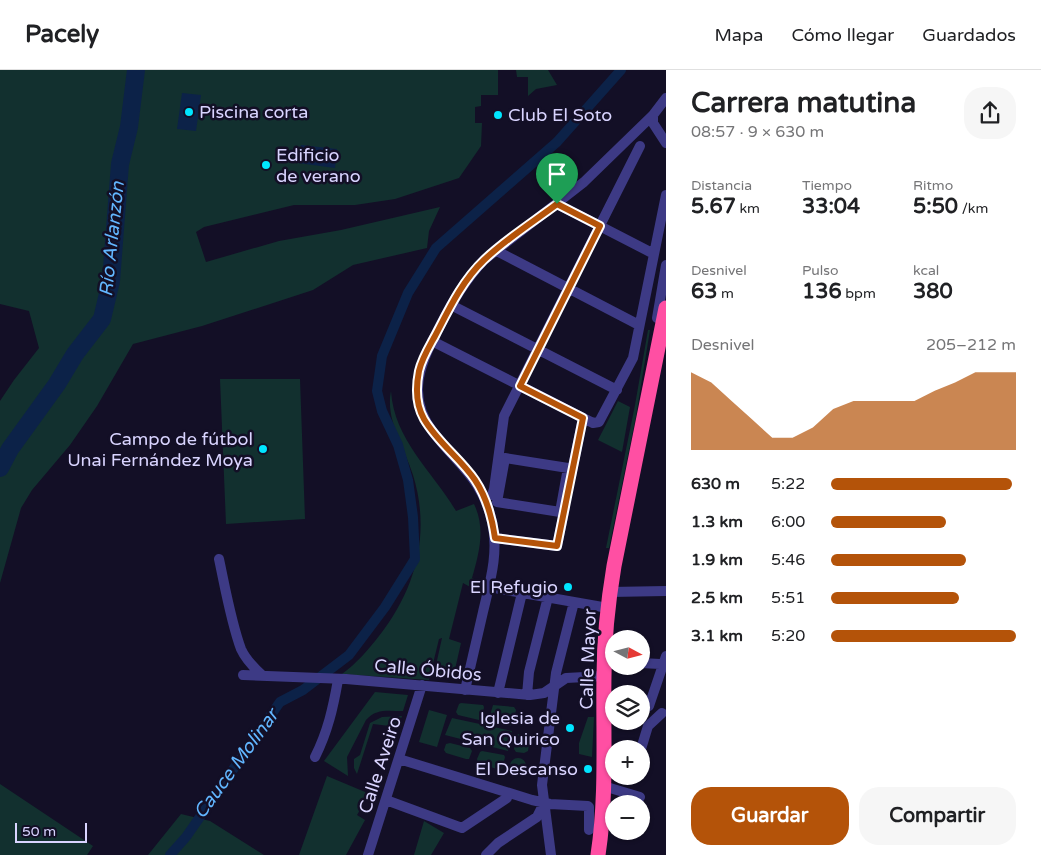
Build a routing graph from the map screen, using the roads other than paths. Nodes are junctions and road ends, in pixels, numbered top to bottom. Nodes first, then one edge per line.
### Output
1 (666, 98) edge
2 (653, 115) junction
3 (643, 124) junction
4 (654, 126) junction
5 (666, 143) edge
6 (640, 146) dead end
7 (666, 195) edge
8 (557, 204) junction
9 (600, 226) junction
10 (495, 250) junction
11 (654, 254) junction
12 (666, 265) edge
13 (569, 288) junction
14 (450, 305) junction
15 (666, 308) edge
16 (639, 325) junction
17 (432, 341) junction
18 (538, 350) junction
19 (654, 372) junction
20 (520, 386) junction
21 (617, 390) junction
22 (583, 418) junction
23 (492, 495) dead end
24 (560, 512) joint
25 (495, 538) junction
26 (218, 559) dead end
27 (489, 587) junction
28 (666, 591) edge
29 (610, 592) junction
30 (522, 593) junction
31 (548, 597) junction
32 (574, 602) junction
33 (608, 608) junction
34 (663, 660) edge
35 (650, 662) edge
36 (243, 675) dead end
37 (263, 676) junction
38 (604, 676) junction
39 (338, 680) junction
40 (554, 684) junction
41 (422, 685) junction
42 (606, 685) edge
43 (465, 690) junction
44 (650, 692) edge
45 (498, 694) junction
46 (527, 695) junction
47 (650, 707) edge
48 (664, 714) edge
49 (644, 740) edge
50 (315, 757) dead end
51 (399, 759) junction
52 (605, 776) edge
53 (603, 787) junction
54 (633, 795) edge
55 (507, 798) dead end
56 (386, 800) junction
57 (544, 803) junction
58 (589, 830) dead end
59 (368, 855) edge
60 (486, 855) edge
61 (551, 855) edge
62 (598, 855) edge

1 - 2 street
2 - 3 street
2 - 4 street
3 - 4 street
3 - 8 street
4 - 5 street
6 - 9 street
7 - 11 street
8 - 9 street
8 - 10 street
9 - 11 street
9 - 13 street
10 - 13 street
10 - 14 street
11 - 16 street
12 - 19 street
13 - 16 street
13 - 18 street
14 - 17 street
14 - 18 street
15 - 19 highway, Calle Mayor
16 - 21 street
17 - 20 street
17 - 25 street
18 - 20 street
18 - 21 street
19 - 29 highway, Calle Mayor
20 - 22 street
20 - 23 street
21 - 22 street
22 - 25 street
24 - 24 street
25 - 27 street
26 - 37 street
27 - 30 street
27 - 43 street
28 - 29 street
29 - 33 highway, Calle Mayor
30 - 31 street
30 - 45 street
31 - 32 street
31 - 46 street
32 - 33 street
32 - 40 street
33 - 38 highway, Calle Mayor
34 - 35 street
34 - 44 street
36 - 37 street, Calle Óbidos
37 - 39 street, Calle Óbidos
38 - 40 street, Calle Óbidos
38 - 42 highway, Calle Mayor
39 - 41 street, Calle Óbidos
39 - 50 street
40 - 46 street, Calle Óbidos
40 - 57 street
41 - 43 street, Calle Óbidos
41 - 51 street, Calle Aveiro
43 - 45 street, Calle Óbidos
45 - 46 street, Calle Óbidos
47 - 48 street
48 - 49 street
51 - 56 street, Calle Aveiro
51 - 57 street
52 - 53 highway, Calle Mayor
53 - 54 street
53 - 62 highway, Calle Mayor
55 - 56 street
56 - 59 street, Calle Aveiro
57 - 58 street
57 - 60 street
57 - 61 street

